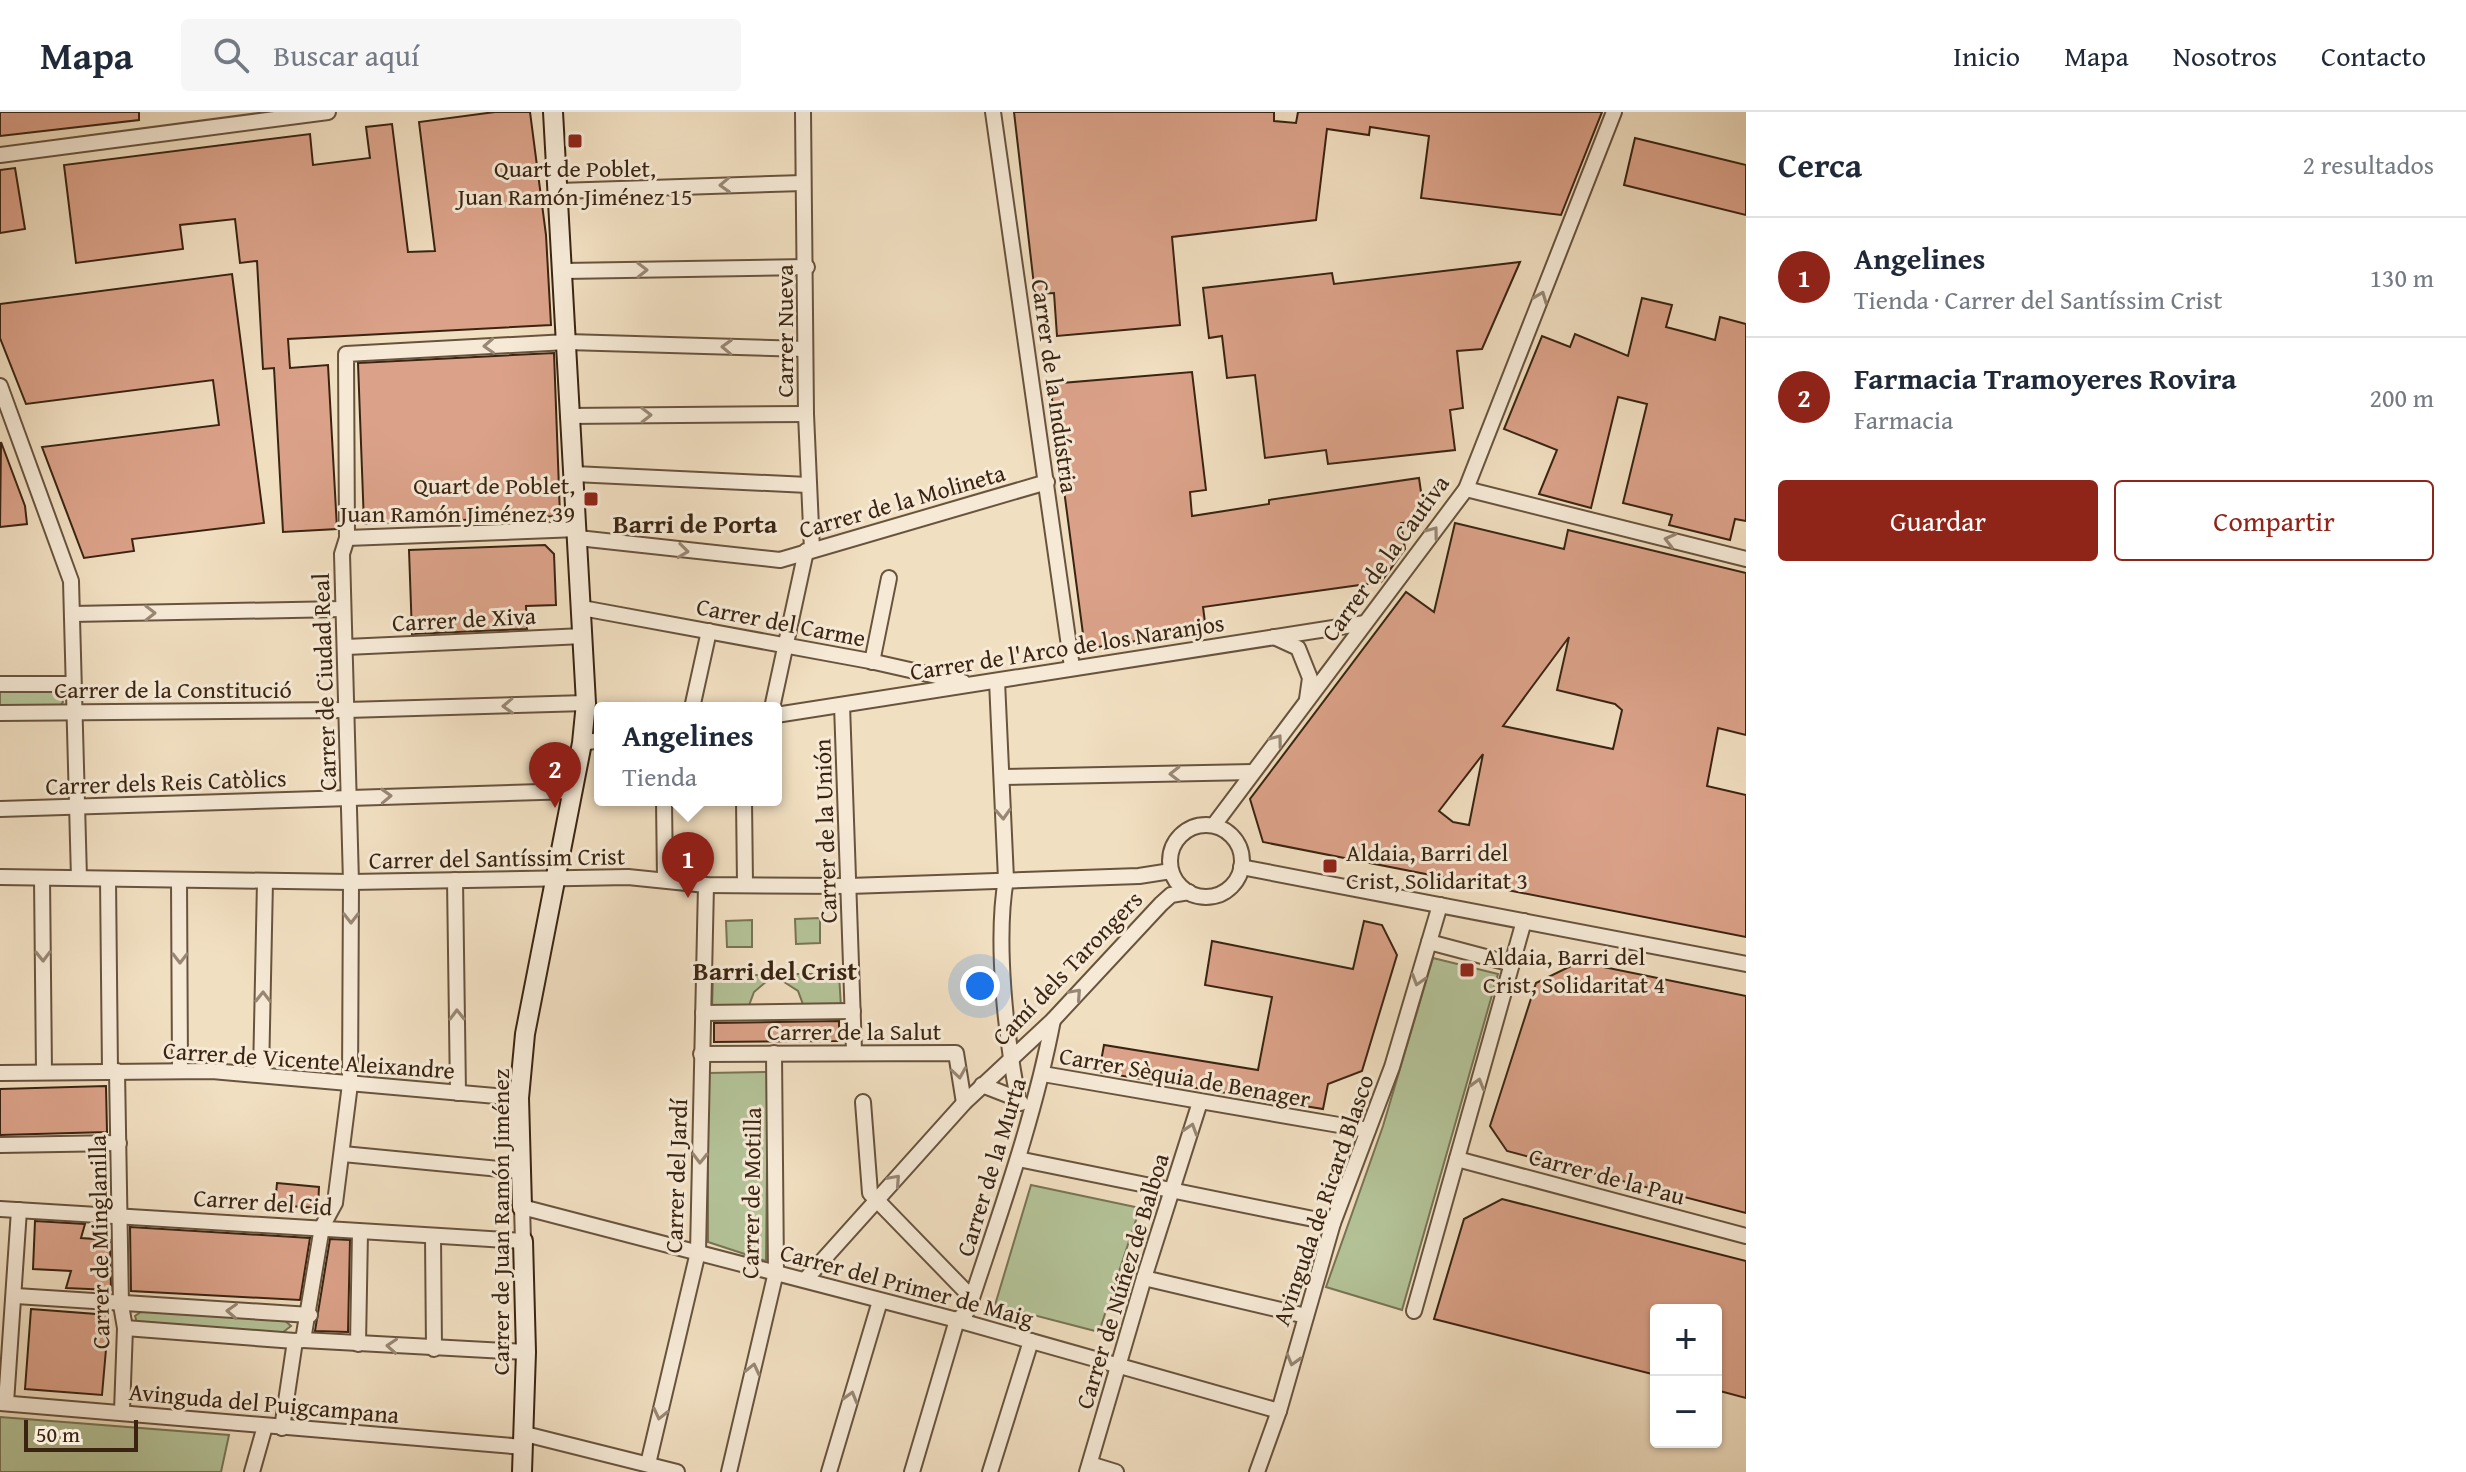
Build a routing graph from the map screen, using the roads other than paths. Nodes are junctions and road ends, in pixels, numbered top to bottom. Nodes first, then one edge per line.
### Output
1 (328, 112) edge
2 (553, 112) edge
3 (803, 112) edge
4 (993, 112) edge
5 (1614, 112) edge
6 (0, 155) edge
7 (803, 183) junction
8 (559, 191) junction
9 (807, 267) junction
10 (564, 271) junction
11 (567, 342) junction
12 (805, 349) junction
13 (0, 386) edge
14 (806, 414) junction
15 (568, 416) junction
16 (574, 474) junction
17 (1047, 482) junction
18 (808, 485) junction
19 (1466, 489) junction
20 (578, 533) junction
21 (347, 538) junction
22 (809, 550) junction
23 (1746, 559) edge
24 (889, 578) dead end
25 (582, 608) junction
26 (343, 609) junction
27 (72, 614) junction
28 (1365, 623) junction
29 (709, 631) junction
30 (583, 636) junction
31 (1273, 637) junction
32 (785, 645) junction
33 (346, 647) junction
34 (872, 662) junction
35 (1072, 667) junction
36 (900, 668) junction
37 (997, 681) junction
38 (0, 684) edge
39 (72, 684) junction
40 (971, 684) junction
41 (895, 696) junction
42 (693, 702) edge
43 (773, 702) edge
44 (586, 703) junction
45 (1305, 703) junction
46 (842, 705) junction
47 (347, 710) junction
48 (76, 712) junction
49 (0, 713) edge
50 (782, 714) edge
51 (591, 741) edge
52 (1253, 772) junction
53 (1002, 777) junction
54 (573, 791) junction
55 (349, 798) junction
56 (664, 806) edge
57 (744, 806) edge
58 (78, 807) junction
59 (0, 809) edge
60 (1214, 825) junction
61 (1241, 867) junction
62 (0, 877) edge
63 (554, 877) junction
64 (42, 878) junction
65 (79, 878) junction
66 (108, 879) junction
67 (665, 879) junction
68 (1006, 879) junction
69 (179, 880) junction
70 (455, 880) junction
71 (265, 881) junction
72 (351, 882) junction
73 (1179, 882) junction
74 (745, 884) junction
75 (706, 885) junction
76 (849, 886) junction
77 (1440, 905) junction
78 (1524, 921) junction
79 (1429, 942) junction
80 (1512, 964) junction
81 (1746, 964) edge
82 (853, 1011) junction
83 (703, 1013) junction
84 (1053, 1020) junction
85 (854, 1051) junction
86 (774, 1053) junction
87 (701, 1054) junction
88 (1010, 1059) junction
89 (180, 1069) junction
90 (113, 1071) junction
91 (44, 1072) junction
92 (0, 1073) edge
93 (1043, 1074) junction
94 (261, 1075) junction
95 (350, 1084) junction
96 (982, 1085) junction
97 (458, 1093) junction
98 (519, 1098) junction
99 (1018, 1099) junction
100 (863, 1102) dead end
101 (1200, 1102) junction
102 (964, 1103) junction
103 (1029, 1118) junction
104 (1368, 1130) junction
105 (119, 1143) junction
106 (0, 1145) edge
107 (343, 1154) junction
108 (1018, 1159) junction
109 (1457, 1159) junction
110 (520, 1171) junction
111 (1172, 1190) junction
112 (875, 1202) junction
113 (522, 1207) junction
114 (0, 1209) edge
115 (19, 1210) junction
116 (120, 1214) junction
117 (1333, 1223) junction
118 (322, 1227) junction
119 (360, 1232) junction
120 (433, 1236) junction
121 (1746, 1236) edge
122 (523, 1241) junction
123 (698, 1252) junction
124 (776, 1272) junction
125 (1144, 1278) junction
126 (805, 1280) junction
127 (16, 1296) junction
128 (972, 1298) junction
129 (880, 1301) junction
130 (121, 1305) junction
131 (1414, 1311) dead end
132 (310, 1315) junction
133 (1306, 1316) junction
134 (957, 1320) junction
135 (125, 1328) junction
136 (299, 1340) junction
137 (1031, 1341) junction
138 (358, 1344) junction
139 (434, 1349) junction
140 (526, 1352) junction
141 (1118, 1365) junction
142 (3, 1403) edge
143 (122, 1411) junction
144 (1279, 1411) junction
145 (265, 1426) junction
146 (282, 1428) junction
147 (524, 1440) junction
148 (648, 1464) junction
149 (1089, 1468) edge
150 (252, 1472) edge
151 (522, 1472) edge
152 (677, 1472) edge
153 (729, 1472) edge
154 (829, 1472) edge
155 (912, 1472) edge
156 (990, 1472) edge
157 (1116, 1472) edge
158 (1257, 1472) edge

1 - 6 street
2 - 8 street, Carrer de Juan Ramón Jiménez
3 - 7 street, Carrer Nueva
4 - 17 street, Carrer de la Indústria
19 -> 5 street, Carrer de la Cautiva
7 -> 8 street
7 - 9 street, Carrer Nueva
8 - 10 street, Carrer de Juan Ramón Jiménez
10 -> 9 street
9 - 12 street, Carrer Nueva
10 - 11 street, Carrer de Juan Ramón Jiménez
12 -> 11 street
11 - 15 street, Carrer de Juan Ramón Jiménez
11 -> 21 street, Carrer de Ciudad Real
12 - 14 street, Carrer Nueva
13 - 27 street
15 -> 14 street
14 - 18 street, Carrer Nueva
15 - 16 street, Carrer de Juan Ramón Jiménez
16 - 18 street
16 - 20 street, Carrer de Juan Ramón Jiménez
17 - 22 street, Carrer de la Molineta
17 - 35 street, Carrer de la Indústria
18 - 22 street, Carrer Nueva
23 -> 19 street
28 -> 19 street, Carrer de la Cautiva
20 - 21 street, Carrer de la Molineta
20 -> 22 street, Carrer de la Molineta
20 - 25 street, Carrer de Juan Ramón Jiménez
21 - 26 street, Carrer de Ciudad Real
22 - 32 street, Carrer Nueva
24 - 34 street
25 - 29 street, Carrer del Carme
25 - 30 street, Carrer de Juan Ramón Jiménez
27 -> 26 street
26 - 33 street, Carrer de Ciudad Real
27 - 39 street
28 - 31 street, Carrer de l'Arco de los Naranjos
28 - 45 street, Carrer de la Cautiva
29 - 32 street, Carrer del Carme
29 - 42 street
30 - 33 street, Carrer de Xiva
30 - 44 street, Carrer de Juan Ramón Jiménez
31 - 35 street, Carrer de l'Arco de los Naranjos
31 - 45 street
32 - 34 street, Carrer del Carme
32 - 43 street, Carrer Nueva
33 - 47 street, Carrer de Ciudad Real
34 - 36 street, Carrer del Carme
35 - 37 street, Carrer de l'Arco de los Naranjos
36 - 40 street, Carrer del Carme
36 - 41 street
37 - 40 street, Carrer de l'Arco de los Naranjos
37 - 53 street
38 - 39 street, Carrer de la Constitució
39 - 48 street
40 - 41 street, Carrer de l'Arco de los Naranjos
41 - 46 street, Carrer de l'Arco de los Naranjos
44 -> 47 street, Carrer de la Constitució
44 - 51 street, Carrer de Juan Ramón Jiménez
52 -> 45 street, Carrer de la Cautiva
46 - 50 street, Carrer de l'Arco de los Naranjos
46 - 76 street, Carrer de la Unión
47 - 48 street, Carrer de la Constitució
47 - 55 street, Carrer de Ciudad Real
48 - 49 street, Carrer de la Constitució
48 - 58 street
51 - 54 street, Carrer de Juan Ramón Jiménez
52 -> 53 street
52 - 60 street, Carrer de la Cautiva
53 -> 68 street
55 -> 54 street, Carrer dels Reis Catòlics
54 - 63 street, Carrer de Juan Ramón Jiménez
55 - 58 street, Carrer dels Reis Catòlics
55 - 72 street, Carrer de Ciudad Real
56 - 67 street
57 - 74 street
58 - 59 street, Carrer dels Reis Catòlics
58 - 65 street
60 - 61 street
60 - 73 street
61 - 73 street
61 - 77 street
62 - 64 street, Carrer del Santíssim Crist
63 - 67 street, Carrer del Santíssim Crist
63 - 70 street, Carrer del Santíssim Crist
63 - 98 street, Carrer de Juan Ramón Jiménez
64 - 65 street, Carrer del Santíssim Crist
64 -> 91 street
65 - 66 street, Carrer del Santíssim Crist
66 - 69 street, Carrer del Santíssim Crist
66 - 90 street, Carrer de Minglanilla
67 - 75 street, Carrer del Santíssim Crist
68 - 73 street, Carrer del Santíssim Crist
68 - 76 street, Carrer del Santíssim Crist
68 - 88 street
69 - 71 street, Carrer del Santíssim Crist
69 -> 89 street
70 - 72 street, Carrer del Santíssim Crist
97 -> 70 street
71 - 72 street, Carrer del Santíssim Crist
94 -> 71 street
72 -> 95 street, Carrer de Ciudad Real
84 -> 73 street, Camí dels Tarongers
74 - 75 street, Carrer del Santíssim Crist
74 - 76 street, Carrer del Santíssim Crist
75 - 83 street, Carrer del Jardí
76 - 82 street, Carrer de la Unión
77 - 78 street
77 - 79 street, Avinguda de Ricard Blasco
78 - 80 street
78 - 81 street
79 - 80 street
79 -> 104 street, Avinguda de Ricard Blasco
109 -> 80 street
82 - 83 street
82 - 85 street, Carrer de la Unión
83 - 87 street, Carrer del Jardí
84 - 88 street, Camí dels Tarongers
84 - 93 street, Carrer de la Murta
85 - 86 street, Carrer de la Salut
85 -> 102 street, Carrer de la Salut
86 - 87 street, Carrer de la Salut
86 - 124 street, Carrer de Motilla
87 -> 123 street, Carrer del Jardí
88 - 96 street, Camí dels Tarongers
88 - 99 street
89 - 90 street, Carrer de Vicente Aleixandre
89 - 94 street, Carrer de Vicente Aleixandre
90 - 91 street, Carrer de Vicente Aleixandre
90 - 105 street, Carrer de Minglanilla
91 - 92 street, Carrer de Vicente Aleixandre
93 - 101 street, Carrer Sèquia de Benager
93 - 103 street, Carrer de la Murta
94 - 95 street, Carrer de Vicente Aleixandre
95 - 97 street, Carrer de Vicente Aleixandre
95 - 107 street, Carrer de Ciudad Real
96 - 99 street
96 - 102 street, Camí dels Tarongers
97 - 98 street, Carrer de Vicente Aleixandre
98 - 110 street, Carrer de Juan Ramón Jiménez
99 - 103 street
100 - 112 street
101 - 104 street, Carrer Sèquia de Benager
111 -> 101 street, Carrer de Núñez de Balboa
112 -> 102 street, Camí dels Tarongers
103 - 108 street, Carrer de la Murta
104 - 117 street, Avinguda de Ricard Blasco
105 - 106 street
105 - 116 street, Carrer de Minglanilla
107 - 110 street
107 - 118 street, Carrer de Ciudad Real
108 - 111 street
108 - 128 street, Carrer de la Murta
109 - 121 street, Carrer de la Pau
109 - 131 street
110 - 113 street, Carrer de Juan Ramón Jiménez
111 - 117 street
111 - 125 street, Carrer de Núñez de Balboa
112 - 126 street, Camí dels Tarongers
112 - 128 street
113 - 122 street, Carrer de Juan Ramón Jiménez
113 - 123 street, Carrer del Primer de Maig
114 - 115 street, Carrer del Cid
115 - 116 street, Carrer del Cid
115 - 127 street
116 - 118 street, Carrer del Cid
116 - 130 street, Carrer de Minglanilla
117 - 133 street, Avinguda de Ricard Blasco
118 - 119 street, Carrer del Cid
118 - 132 street, Carrer de Ciudad Real
119 - 120 street, Carrer del Cid
119 - 138 street
120 - 122 street, Carrer del Cid
120 - 139 street
122 - 140 street, Carrer de Juan Ramón Jiménez
123 - 124 street, Carrer del Primer de Maig
123 -> 148 street, Carrer del Jardí
124 - 126 street, Carrer del Primer de Maig
153 -> 124 street, Carrer de Motilla
125 - 133 street
125 - 141 street, Carrer de Núñez de Balboa
126 - 129 street, Carrer del Primer de Maig
127 - 130 street
127 - 142 street
128 - 134 street, Carrer de la Murta
129 - 134 street, Carrer del Primer de Maig
154 -> 129 street
132 -> 130 street
130 - 135 street, Carrer de Minglanilla
132 - 136 street, Carrer de Ciudad Real
133 -> 144 street, Avinguda de Ricard Blasco
134 - 137 street, Carrer del Primer de Maig
134 - 155 street, Carrer de la Murta
135 - 136 street
135 - 143 street, Carrer de Minglanilla
136 - 138 street
136 - 146 street, Carrer de Ciudad Real
137 - 141 street, Carrer del Primer de Maig
137 - 156 street
139 -> 138 street
139 - 140 street
140 - 147 street, Carrer de Juan Ramón Jiménez
141 - 144 street, Carrer del Primer de Maig
141 - 149 street, Carrer de Núñez de Balboa
142 - 143 street, Avinguda del Puigcampana
143 - 145 street, Avinguda del Puigcampana
144 - 158 street, Avinguda de Ricard Blasco
145 - 146 street, Avinguda del Puigcampana
145 - 150 street
146 - 147 street, Avinguda del Puigcampana
147 - 148 street, Avinguda del Puigcampana
147 - 151 street, Carrer de Juan Ramón Jiménez
148 - 152 street, Avinguda del Puigcampana
149 - 157 street

